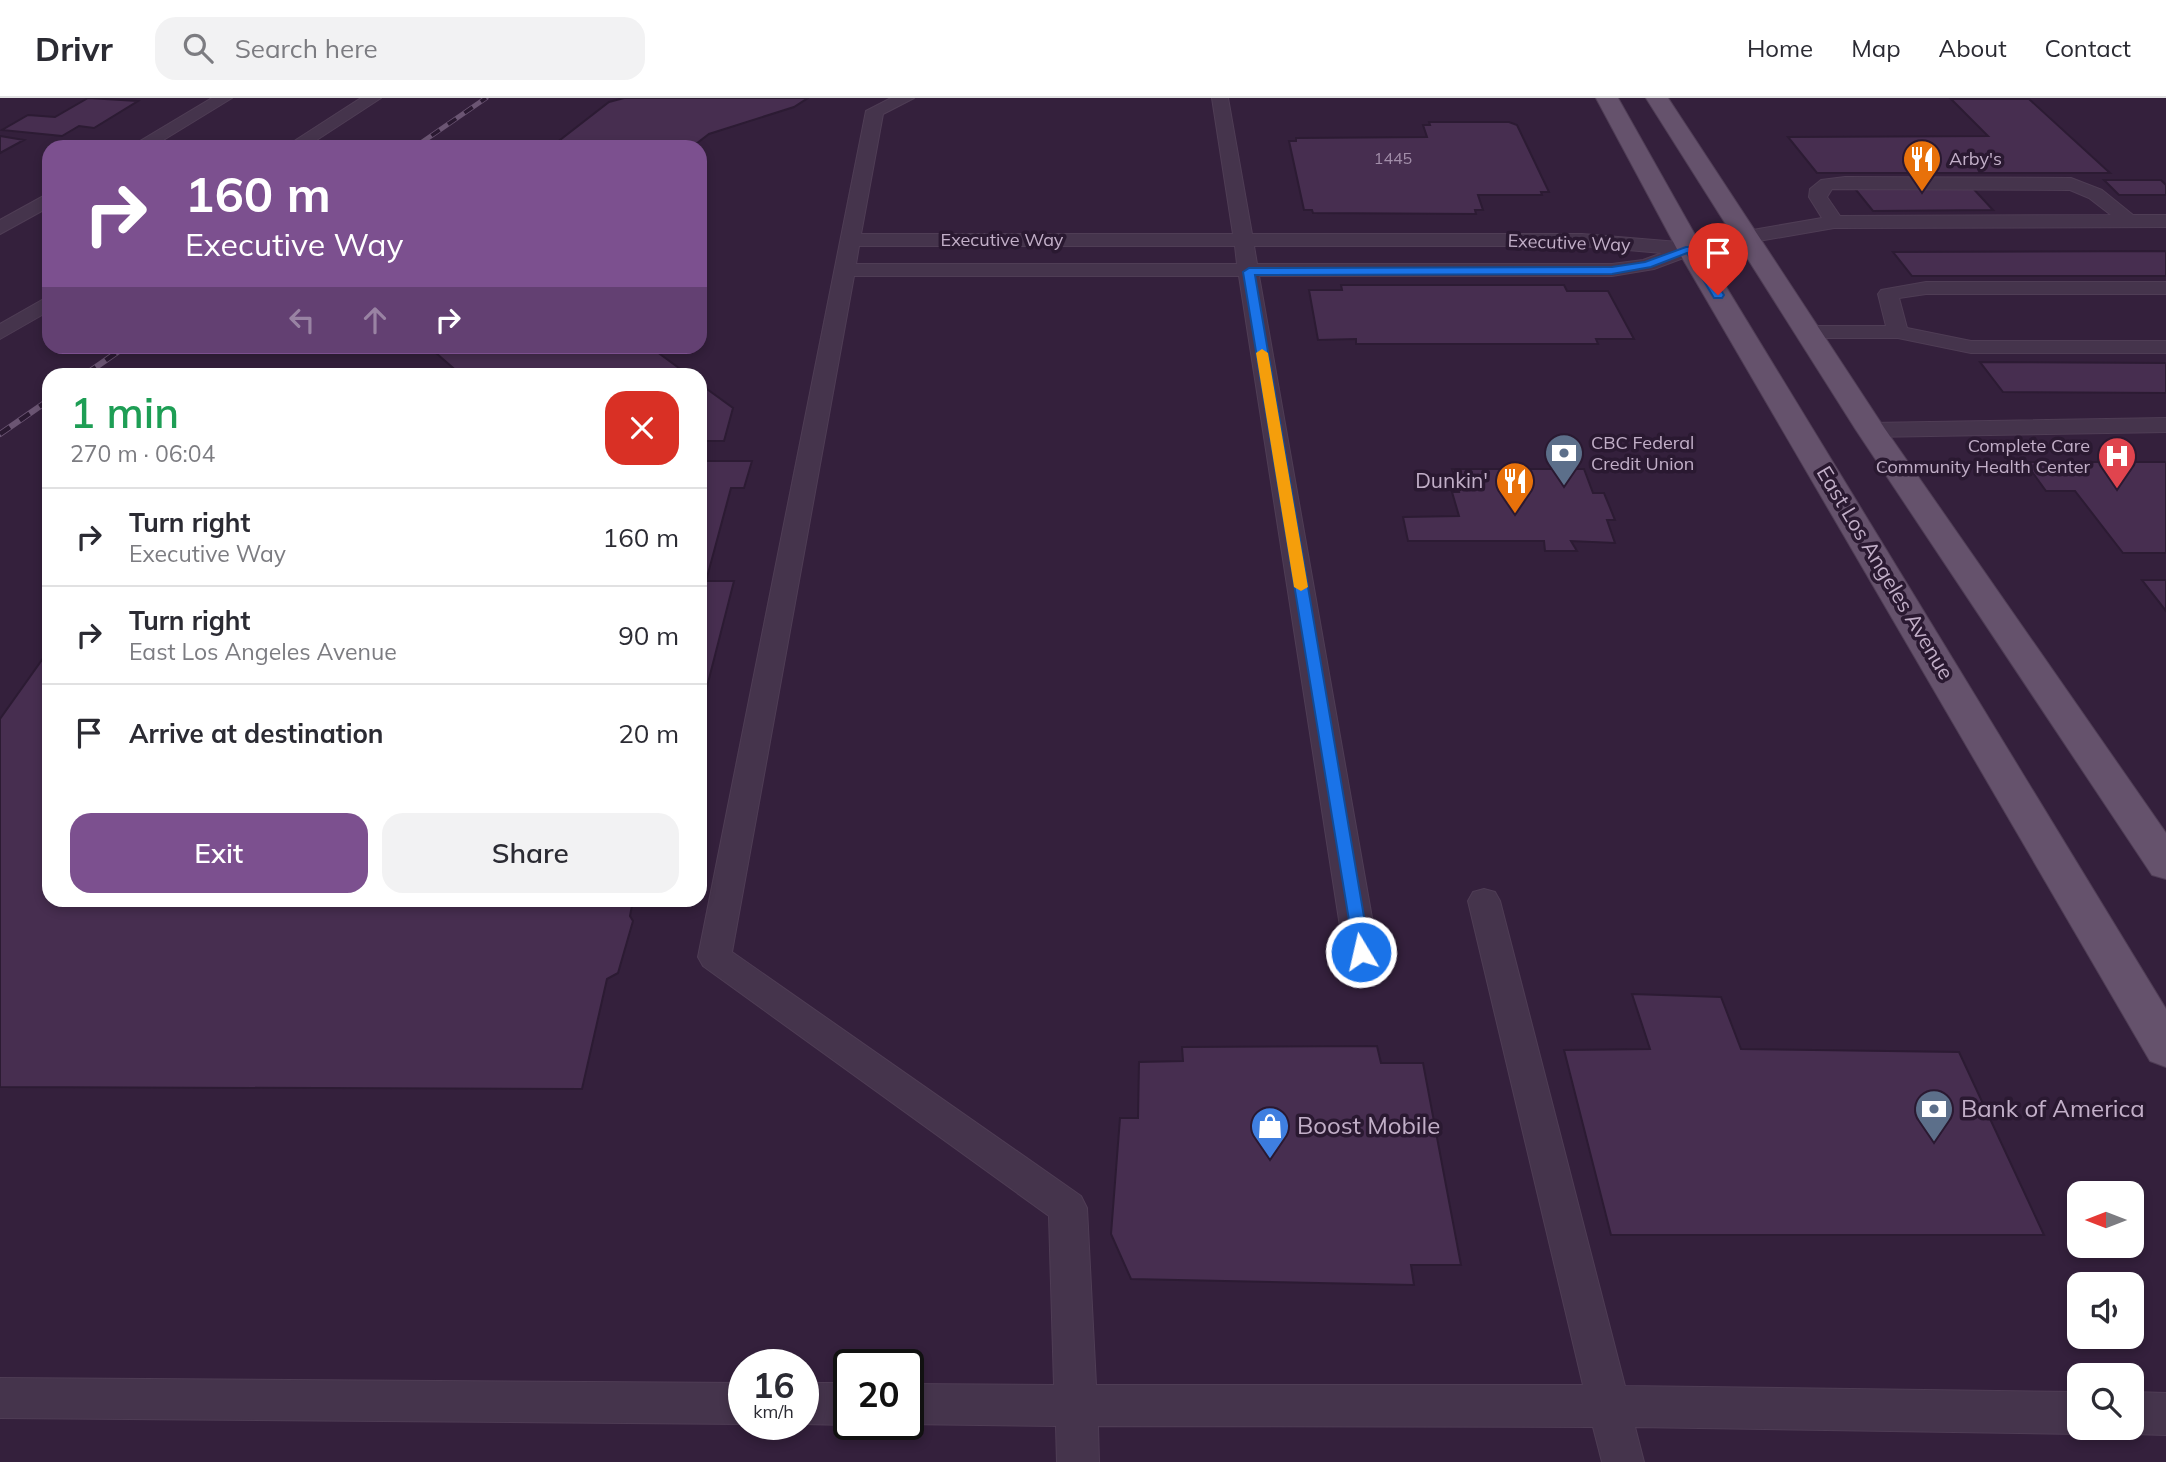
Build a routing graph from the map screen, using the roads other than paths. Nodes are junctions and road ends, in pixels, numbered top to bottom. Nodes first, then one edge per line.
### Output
1 (224, 98) edge
2 (373, 98) edge
3 (906, 98) edge
4 (1220, 98) edge
5 (1606, 98) edge
6 (1657, 98) edge
7 (151, 140) edge
8 (305, 140) edge
9 (42, 203) edge
10 (2128, 221) junction
11 (2166, 221) edge
12 (1835, 222) junction
13 (0, 228) edge
14 (851, 240) junction
15 (1244, 240) junction
16 (1718, 243) junction
17 (845, 270) junction
18 (1249, 272) junction
19 (2166, 288) edge
20 (42, 306) edge
21 (1808, 332) junction
22 (1898, 332) junction
23 (0, 333) edge
24 (2166, 347) edge
25 (2166, 425) edge
26 (1871, 430) junction
27 (2166, 864) edge
28 (1484, 901) dead end
29 (1361, 952) dead end
30 (2166, 1048) edge
31 (0, 1398) edge
32 (728, 1404) edge
33 (924, 1405) edge
34 (1078, 1406) junction
35 (1609, 1406) junction
36 (2067, 1413) edge
37 (2144, 1413) edge
38 (2166, 1414) edge
39 (1078, 1462) edge
40 (1623, 1462) edge

1 - 7 lane
2 - 8 lane
3 - 14 lane
4 - 15 lane
5 - 16 main road, East Los Angeles Avenue
6 - 16 main road, East Los Angeles Avenue
9 - 13 lane
10 - 11 lane
10 - 12 lane
10 - 12 lane
12 - 16 lane
14 - 15 lane, Executive Way
14 - 17 lane
15 - 16 lane, Executive Way
15 - 18 lane
16 - 18 lane, Executive Way
16 - 21 main road, East Los Angeles Avenue
16 - 30 main road, East Los Angeles Avenue
17 - 18 lane, Executive Way
17 - 34 lane
18 - 29 lane
19 - 22 lane
20 - 23 lane
21 - 22 lane
21 - 26 main road, East Los Angeles Avenue
22 - 24 lane
25 - 26 lane
26 - 27 main road, East Los Angeles Avenue
28 - 35 lane
31 - 32 lane
33 - 34 lane
34 - 35 lane
34 - 39 lane
35 - 36 lane
35 - 40 lane
37 - 38 lane

